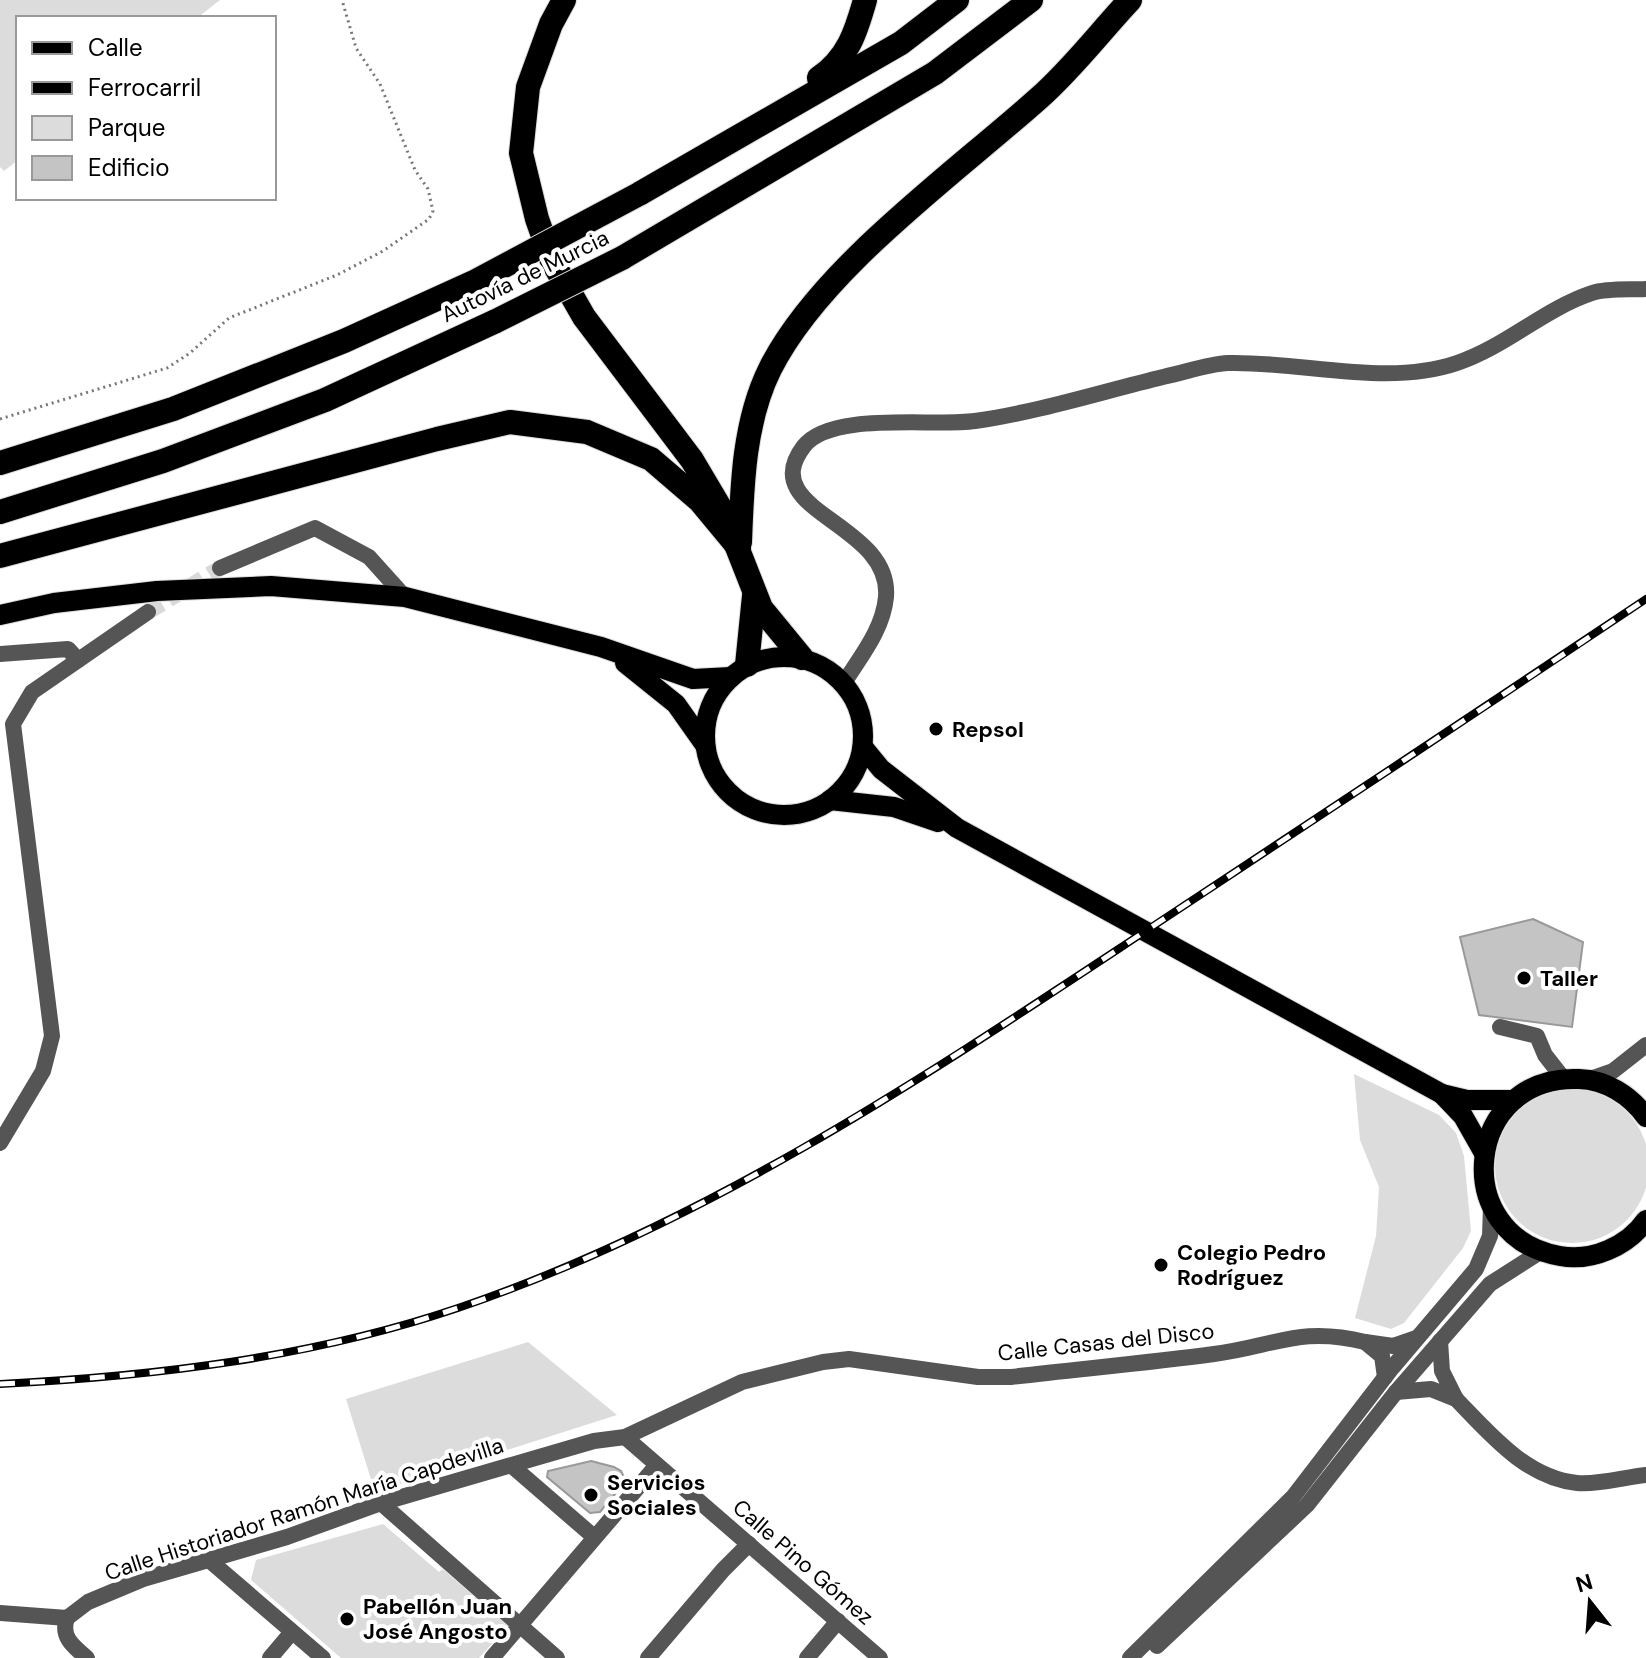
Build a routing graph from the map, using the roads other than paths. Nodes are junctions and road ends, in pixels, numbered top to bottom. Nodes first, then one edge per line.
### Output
1 (564, 0) edge
2 (865, 0) edge
3 (957, 0) edge
4 (1031, 0) edge
5 (1130, 0) edge
6 (639, 194) junction
7 (1646, 289) edge
8 (0, 463) edge
9 (0, 512) edge
10 (739, 548) junction
11 (0, 556) edge
12 (220, 568) tunnel mouth
13 (754, 594) junction
14 (405, 597) junction
15 (148, 612) tunnel mouth
16 (0, 615) edge
17 (601, 647) junction
18 (0, 654) edge
19 (802, 658) junction
20 (78, 660) junction
21 (739, 671) junction
22 (844, 683) junction
23 (705, 745) junction
24 (863, 747) junction
25 (830, 800) junction
26 (957, 828) junction
27 (1500, 1027) dead end
28 (1646, 1045) edge
29 (1545, 1055) junction
30 (1563, 1078) junction
31 (1590, 1079) junction
32 (1537, 1085) junction
33 (1442, 1094) junction
34 (1514, 1100) junction
35 (1646, 1117) edge
36 (0, 1143) edge
37 (1484, 1153) junction
38 (1491, 1206) junction
39 (1646, 1220) edge
40 (1639, 1236) edge
41 (1540, 1252) junction
42 (1417, 1337) junction
43 (1440, 1341) junction
44 (1365, 1342) junction
45 (1385, 1377) junction
46 (1396, 1392) junction
47 (1456, 1399) junction
48 (625, 1437) junction
49 (657, 1465) junction
50 (512, 1466) junction
51 (1646, 1475) edge
52 (381, 1503) junction
53 (593, 1536) junction
54 (749, 1544) junction
55 (209, 1560) junction
56 (0, 1613) edge
57 (67, 1618) junction
58 (838, 1621) junction
59 (520, 1626) junction
60 (292, 1632) junction
61 (87, 1658) edge
62 (270, 1658) edge
63 (323, 1658) edge
64 (492, 1658) edge
65 (557, 1658) edge
66 (648, 1658) edge
67 (807, 1658) edge
68 (880, 1658) edge
69 (1130, 1658) edge
70 (1144, 1658) edge

1 - 10 highway
2 - 6 highway
3 - 6 highway, Autovía de Murcia
4 - 9 highway, Autovía de Murcia, bridge
5 - 10 highway
6 - 8 highway, Autovía de Murcia, bridge
7 - 22 street
10 - 11 highway
10 - 13 highway
12 - 14 street
13 - 19 highway
13 - 21 highway
14 - 16 main road
14 - 17 main road
15 - 20 street
17 - 21 main road
17 - 23 main road
18 - 20 street
19 - 21 main road
19 - 22 main road
20 - 36 street
21 - 23 main road
22 - 24 main road
23 - 25 main road
24 - 25 main road
24 - 26 main road
25 - 26 main road
26 - 33 main road
27 - 29 street
28 - 31 street
29 - 30 street
29 - 32 street
30 - 31 main road
30 - 32 main road
31 - 35 main road
32 - 34 main road
33 - 34 main road
33 - 37 main road
34 - 37 main road
37 - 38 main road
38 - 41 main road
38 - 42 street
39 - 40 main road
40 - 41 main road
41 - 43 street
42 - 44 street, Calle Casas del Disco
42 - 45 street
43 - 46 street
43 - 47 street
44 - 45 street
44 - 48 street, Calle Casas del Disco
45 - 69 street
46 - 47 street
46 - 70 street
47 - 51 street
48 - 49 street, Calle Pino Gómez
48 - 50 street, Calle Historiador Ramón María Capdevilla
49 - 53 street
49 - 54 street, Calle Pino Gómez
50 - 52 street, Calle Historiador Ramón María Capdevilla
50 - 53 street
52 - 55 street, Calle Historiador Ramón María Capdevilla
52 - 59 street
53 - 59 street
54 - 58 street, Calle Pino Gómez
54 - 66 street
55 - 57 street, Calle Historiador Ramón María Capdevilla
55 - 60 street
56 - 57 street
57 - 61 street
58 - 67 street
58 - 68 street, Calle Pino Gómez
59 - 64 street
59 - 65 street
60 - 62 street
60 - 63 street

